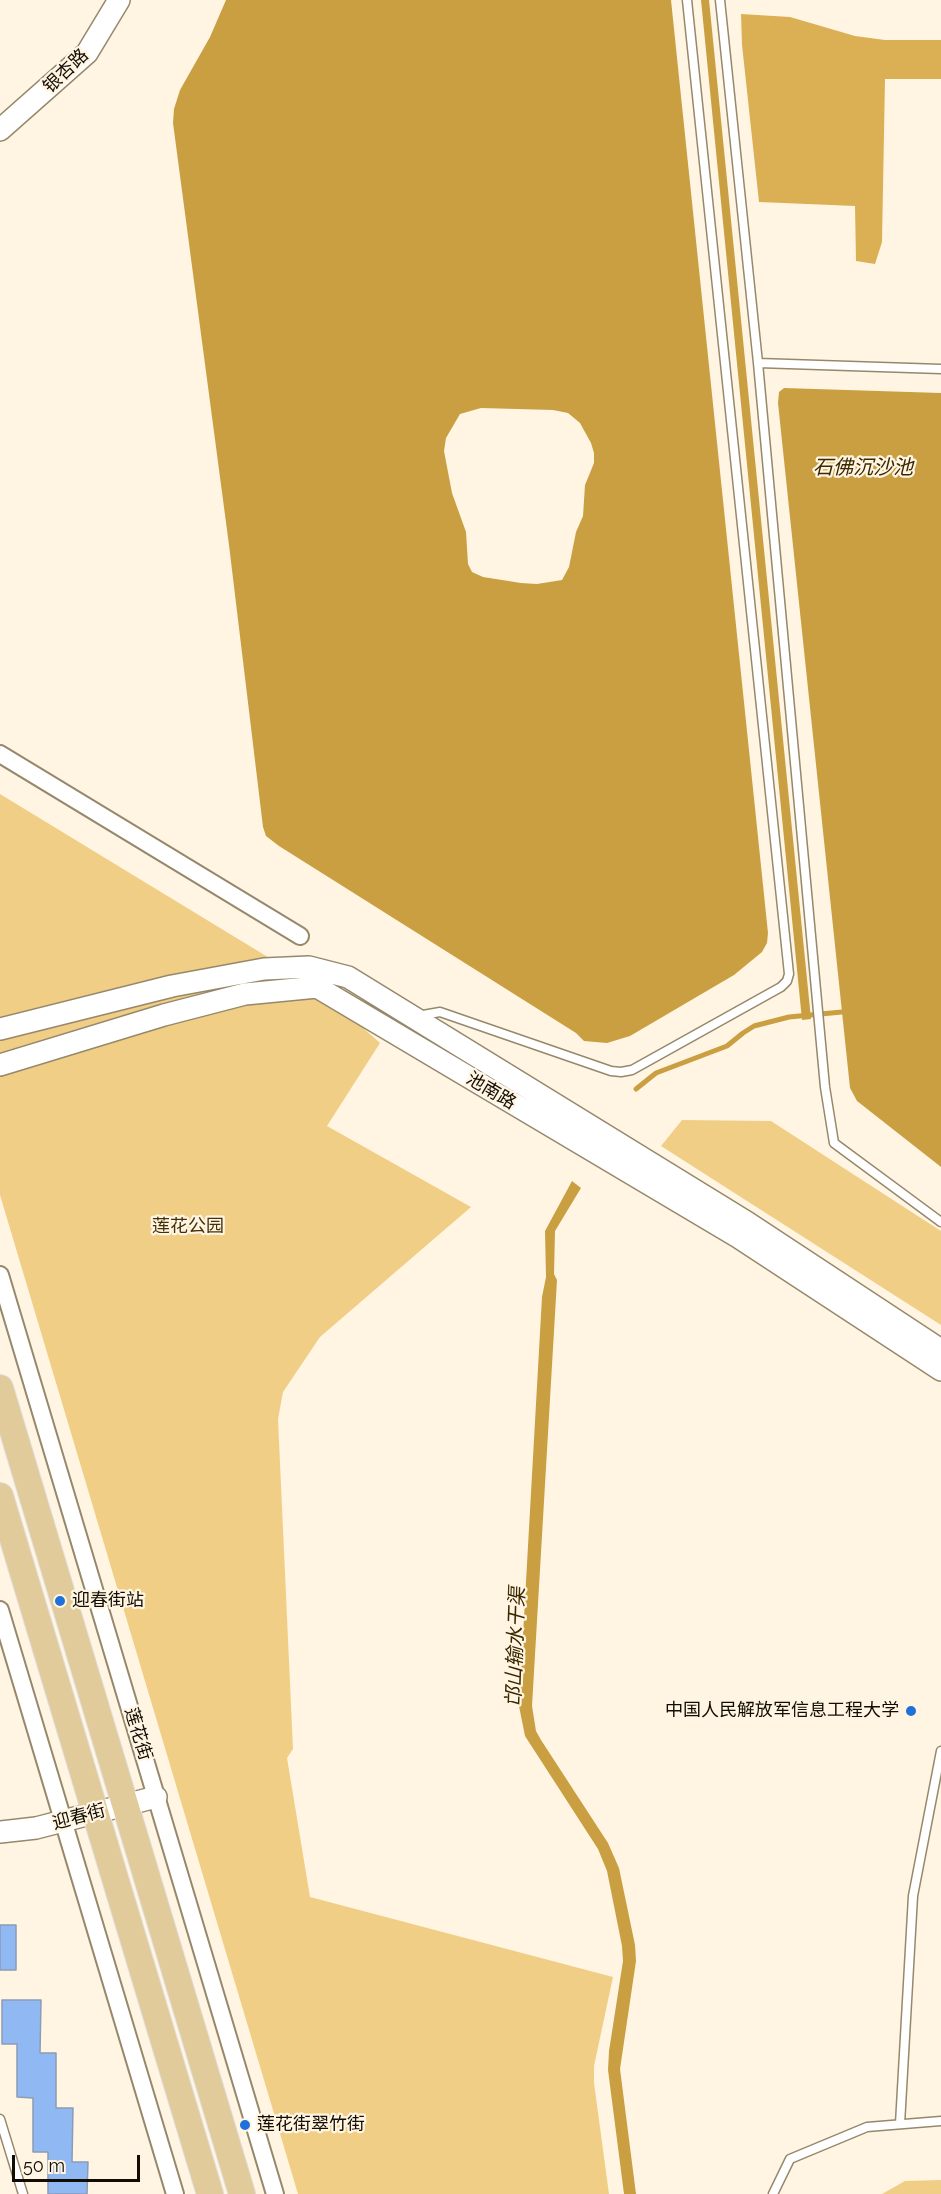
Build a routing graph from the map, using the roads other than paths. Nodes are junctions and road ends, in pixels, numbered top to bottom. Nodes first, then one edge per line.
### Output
1 (119, 0) edge
2 (687, 0) edge
3 (720, 0) edge
4 (0, 130) edge
5 (758, 363) junction
6 (941, 369) edge
7 (0, 754) edge
8 (300, 936) dead end
9 (417, 1020) junction
10 (0, 1029) edge
11 (0, 1065) edge
12 (941, 1222) edge
13 (0, 1275) edge
14 (941, 1350) edge
15 (941, 1371) edge
16 (0, 1388) edge
17 (0, 1496) edge
18 (0, 1610) edge
19 (941, 1751) edge
20 (156, 1797) junction
21 (125, 1805) junction
22 (95, 1813) junction
23 (63, 1821) junction
24 (0, 1832) edge
25 (0, 2119) edge
26 (941, 2121) edge
27 (900, 2124) junction
28 (22, 2194) edge
29 (175, 2194) edge
30 (210, 2194) edge
31 (242, 2194) edge
32 (276, 2194) edge
33 (773, 2194) edge

1 - 4 street, 银杏路
2 - 9 lane
3 - 5 lane
5 - 6 lane
5 - 12 lane
7 - 8 street
9 - 10 street, 池南路
9 - 14 street, 池南路
11 - 15 street, 池南路
13 - 20 street, 莲花街
16 - 21 main road, 莲花街
17 - 22 main road
18 - 23 street
19 - 27 lane
20 - 21 street, 迎春街
20 - 32 street, 莲花街
21 - 22 street, 迎春街
21 - 31 main road, 莲花街
22 - 23 street, 迎春街
22 - 30 main road
23 - 24 street, 迎春街
23 - 29 street
25 - 28 lane
26 - 27 lane
27 - 33 lane

